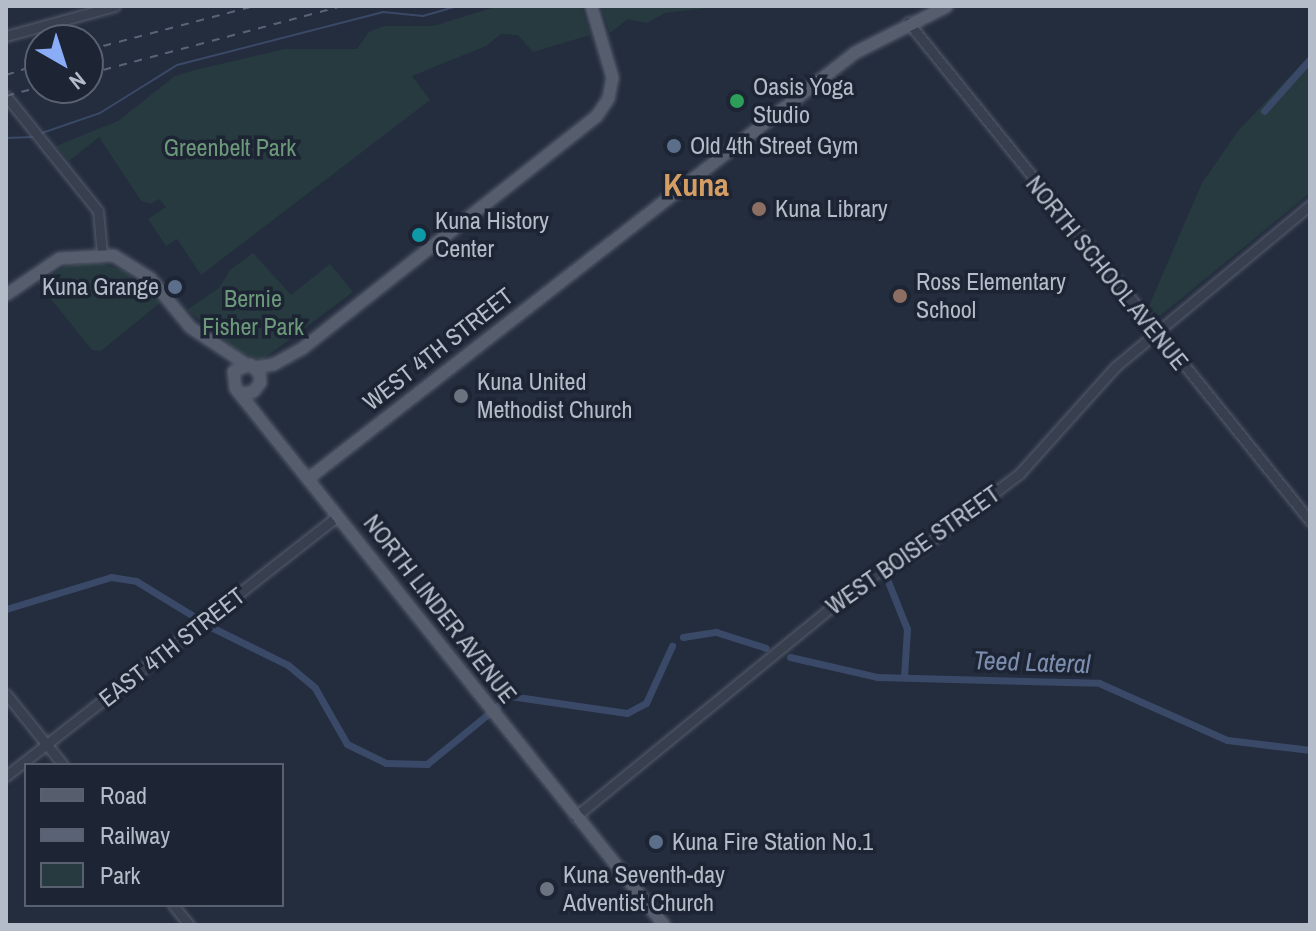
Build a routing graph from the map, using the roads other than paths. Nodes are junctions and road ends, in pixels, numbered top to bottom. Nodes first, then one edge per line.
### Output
1 (115, 6) edge
2 (591, 6) edge
3 (946, 6) edge
4 (908, 22) junction
5 (6, 36) edge
6 (6, 96) edge
7 (1310, 205) edge
8 (102, 254) junction
9 (6, 294) edge
10 (1154, 333) junction
11 (214, 346) junction
12 (289, 356) junction
13 (250, 365) junction
14 (232, 374) junction
15 (259, 384) junction
16 (243, 393) junction
17 (270, 429) junction
18 (308, 478) junction
19 (338, 516) junction
20 (1310, 521) edge
21 (6, 694) edge
22 (47, 746) junction
23 (61, 763) edge
24 (6, 776) edge
25 (575, 817) junction
26 (175, 907) edge
27 (189, 925) edge
28 (664, 925) edge

1 - 5 street
2 - 12 main road
3 - 4 main road, WEST 4TH STREET
4 - 10 street, NORTH SCHOOL AVENUE
4 - 18 main road, WEST 4TH STREET
6 - 8 street
7 - 10 street, WEST BOISE STREET
8 - 9 main road
8 - 11 main road
10 - 20 street, NORTH SCHOOL AVENUE
10 - 25 street, WEST BOISE STREET
11 - 13 main road
11 - 14 main road
12 - 13 main road
12 - 15 main road
13 - 14 main road
13 - 15 main road, NORTH LINDER AVENUE
14 - 16 main road, NORTH LINDER AVENUE
15 - 16 main road
15 - 17 main road, NORTH LINDER AVENUE
16 - 17 main road, NORTH LINDER AVENUE
17 - 18 main road, NORTH LINDER AVENUE
18 - 19 main road, NORTH LINDER AVENUE
19 - 22 street, EAST 4TH STREET
19 - 25 main road, NORTH LINDER AVENUE
21 - 22 street
22 - 23 street
22 - 24 street, EAST 4TH STREET
25 - 28 main road, NORTH LINDER AVENUE
26 - 27 street

